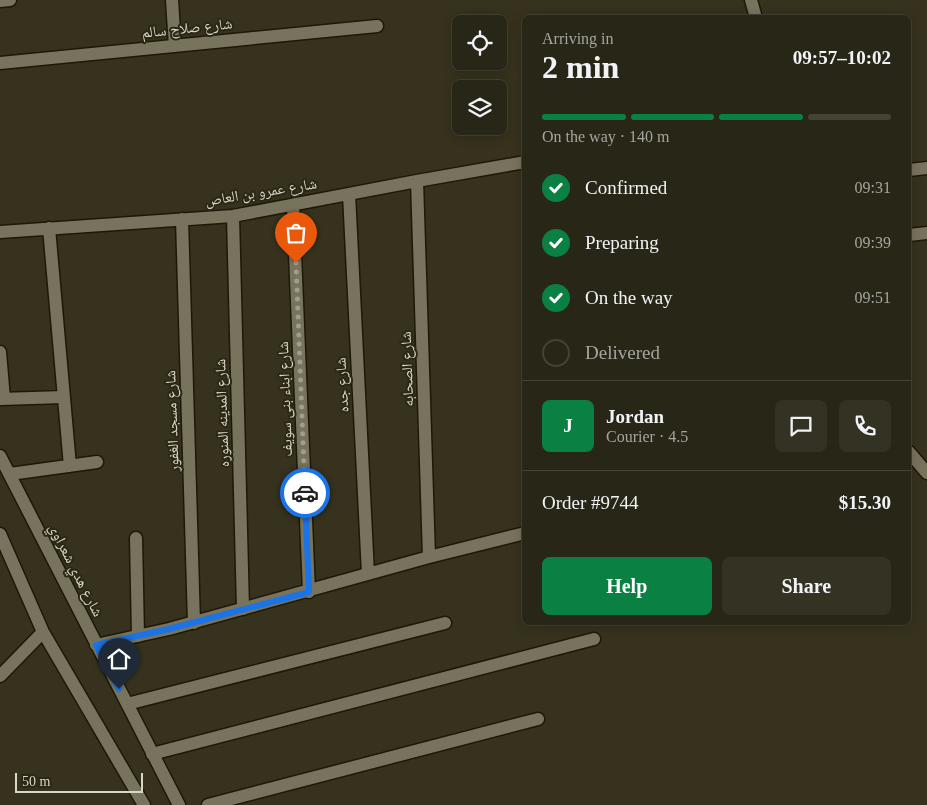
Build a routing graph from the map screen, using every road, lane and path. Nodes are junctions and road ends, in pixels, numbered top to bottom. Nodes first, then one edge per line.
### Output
1 (10, 0) edge
2 (172, 0) edge
3 (751, 0) edge
4 (0, 1) edge
5 (755, 15) edge
6 (377, 26) dead end
7 (175, 46) junction
8 (0, 63) edge
9 (522, 163) edge
10 (927, 168) edge
11 (911, 170) edge
12 (417, 181) junction
13 (349, 194) junction
14 (293, 205) junction
15 (233, 216) junction
16 (182, 219) junction
17 (49, 228) junction
18 (0, 232) edge
19 (927, 233) edge
20 (911, 235) edge
21 (0, 352) edge
22 (64, 397) junction
23 (2, 399) edge
24 (911, 454) edge
25 (0, 456) edge
26 (97, 462) dead end
27 (70, 466) junction
28 (927, 473) edge
29 (10, 474) junction
30 (0, 534) edge
31 (522, 534) edge
32 (136, 538) dead end
33 (429, 557) junction
34 (368, 574) junction
35 (309, 592) junction
36 (244, 609) junction
37 (194, 623) junction
38 (445, 623) dead end
39 (43, 632) junction
40 (138, 636) junction
41 (594, 639) dead end
42 (96, 645) junction
43 (0, 676) edge
44 (127, 704) junction
45 (538, 718) dead end
46 (152, 754) junction
47 (144, 805) edge
48 (179, 805) edge
49 (208, 805) edge

1 - 4 street
2 - 7 street
3 - 5 street
6 - 7 street, شارع صلاح سالم
7 - 8 street, شارع صلاح سالم
9 - 12 street, شارع عمرو بن العاص
10 - 11 street
12 - 13 street, شارع عمرو بن العاص
12 - 33 street, شارع الصحابه
13 - 14 street, شارع عمرو بن العاص
13 - 34 street, شارع جده
14 - 15 street, شارع عمرو بن العاص
14 - 35 street, شارع ابناء بنى سويف
15 - 16 street, شارع عمرو بن العاص
15 - 36 street, شارع المدينه المنوره
16 - 17 street, شارع عمرو بن العاص
16 - 37 street, شارع مسجد الغفور
17 - 18 street, شارع عمرو بن العاص
17 - 22 street
19 - 20 street
21 - 23 street
22 - 23 street
22 - 27 street
24 - 28 street
25 - 29 street, شارع هدي شعراوي
26 - 27 street
27 - 29 street
29 - 42 street, شارع هدي شعراوي
30 - 39 street
31 - 33 street
32 - 40 street
33 - 34 street
34 - 35 street
35 - 36 street
36 - 37 street
37 - 40 street
38 - 44 street
39 - 43 street
39 - 47 street
40 - 42 street
41 - 46 street
42 - 44 street, شارع هدي شعراوي
44 - 46 street, شارع هدي شعراوي
45 - 49 street
46 - 48 street, شارع هدي شعراوي

